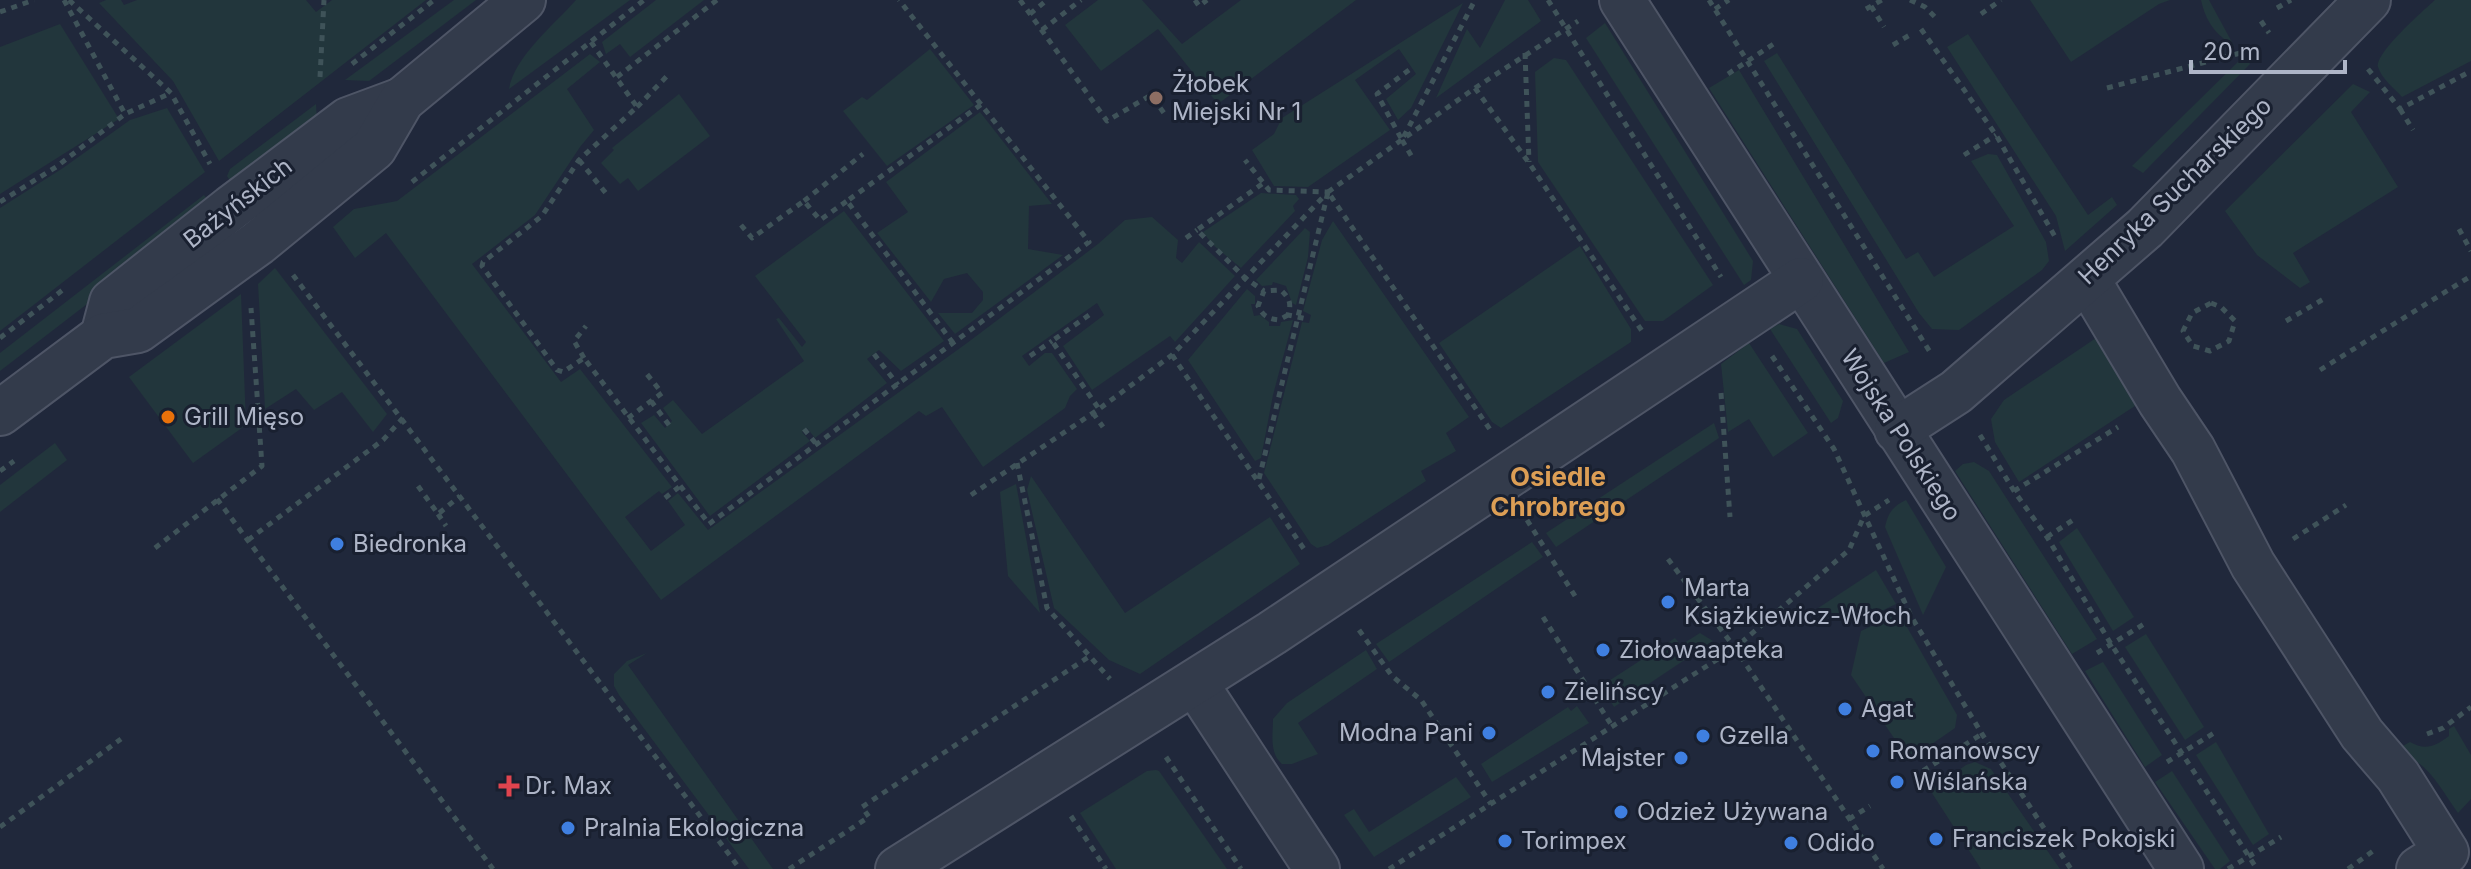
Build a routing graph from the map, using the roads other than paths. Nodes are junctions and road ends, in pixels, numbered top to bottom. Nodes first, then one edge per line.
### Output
1 (523, 0) edge
2 (1622, 0) edge
3 (2368, 0) edge
4 (402, 100) junction
5 (1801, 280) junction
6 (2094, 292) junction
7 (103, 336) junction
8 (0, 413) edge
9 (1897, 430) junction
10 (1195, 683) junction
11 (898, 869) edge
12 (1317, 869) edge
13 (2181, 869) edge
14 (2419, 869) edge

1 - 4 street, Bażyńskich
2 - 5 street, Wojska Polskiego
3 - 6 street, Henryka Sucharskiego
4 - 7 street, Bażyńskich
4 - 7 street, Bażyńskich
5 - 9 street, Wojska Polskiego
5 - 10 street
6 - 9 street, Henryka Sucharskiego
6 - 14 street
7 - 8 street, Bażyńskich
9 - 13 street, Wojska Polskiego
10 - 11 street
10 - 12 street

